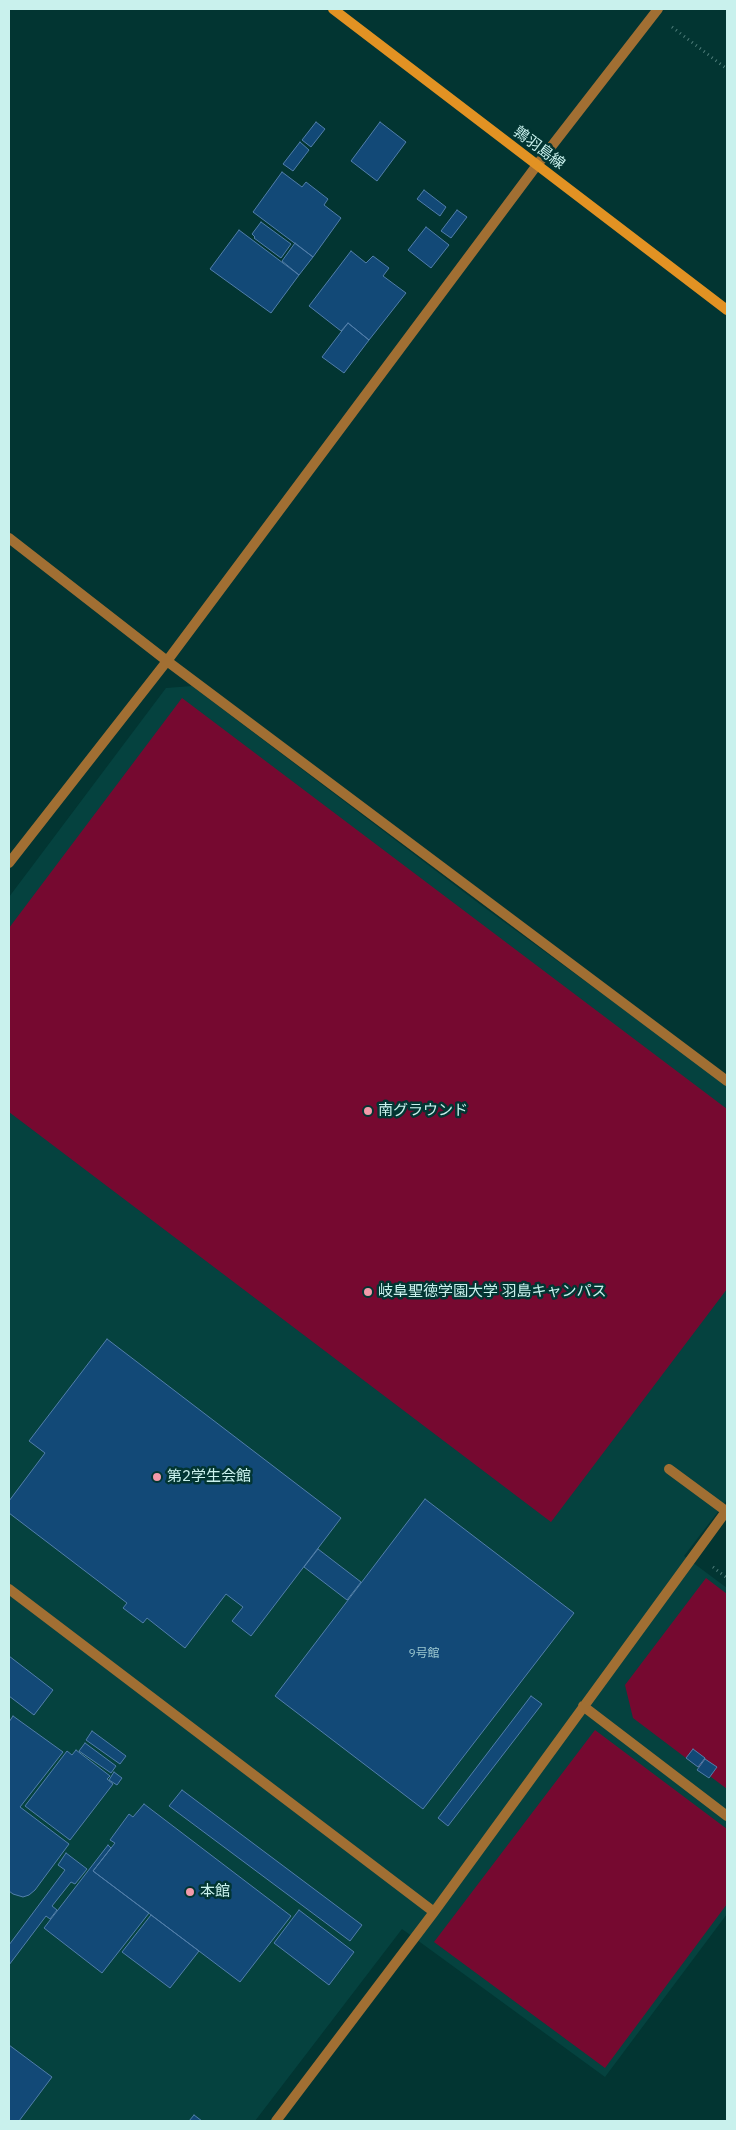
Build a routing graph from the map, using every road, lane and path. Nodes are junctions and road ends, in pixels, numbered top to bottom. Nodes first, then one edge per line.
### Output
1 (333, 9) edge
2 (656, 11) edge
3 (727, 69) edge
4 (537, 165) junction
5 (727, 310) edge
6 (9, 538) edge
7 (168, 661) junction
8 (9, 863) edge
9 (727, 1081) edge
10 (669, 1469) dead end
11 (727, 1511) edge
12 (9, 1589) edge
13 (583, 1706) junction
14 (727, 1816) edge
15 (434, 1912) junction
16 (276, 2121) edge

1 - 4 main road, 鶉羽島線
2 - 3 path
2 - 4 street
4 - 5 main road, 鶉羽島線
4 - 7 street
6 - 7 street
7 - 8 street
7 - 9 street
10 - 11 street
11 - 13 street
12 - 15 street
13 - 14 street
13 - 15 street
15 - 16 street

